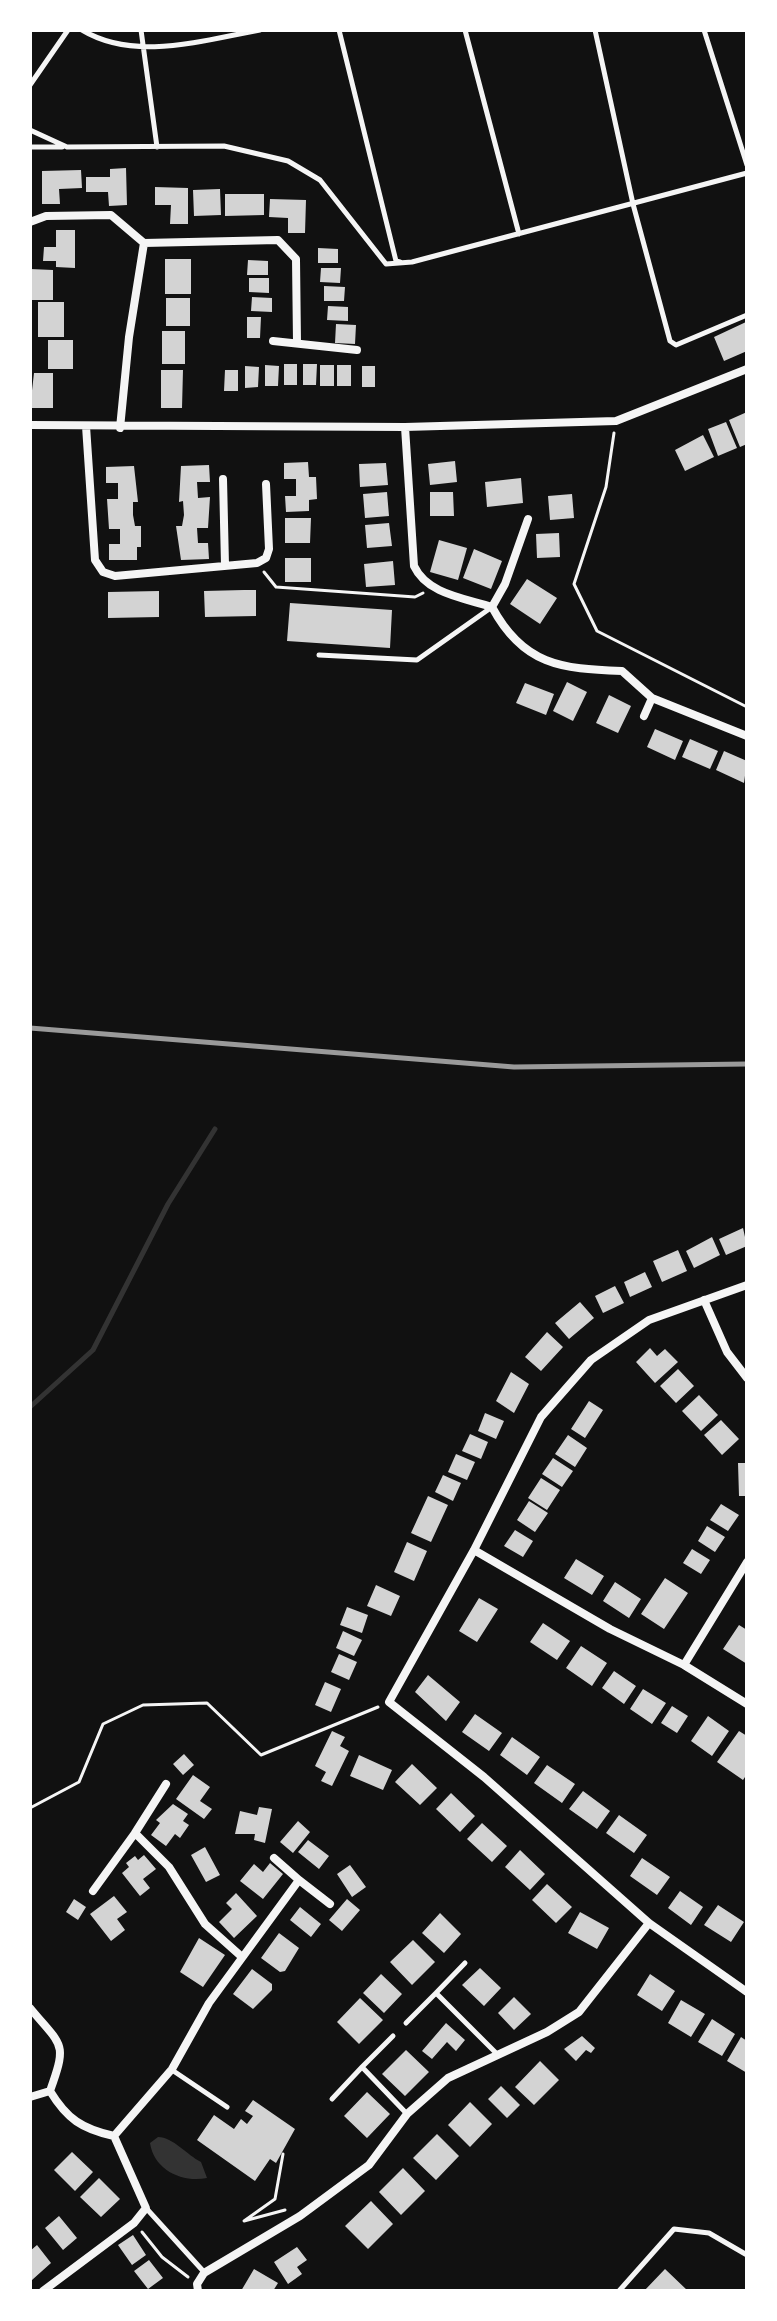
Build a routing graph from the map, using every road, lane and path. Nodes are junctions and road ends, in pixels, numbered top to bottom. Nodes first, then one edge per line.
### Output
1 (68, 30) edge
2 (82, 30) edge
3 (141, 30) edge
4 (260, 30) edge
5 (339, 30) edge
6 (465, 30) edge
7 (595, 30) edge
8 (704, 30) edge
9 (143, 46) junction
10 (30, 85) edge
11 (30, 130) edge
12 (30, 147) edge
13 (67, 147) junction
14 (157, 147) junction
15 (747, 165) edge
16 (747, 173) edge
17 (633, 204) junction
18 (30, 222) edge
19 (519, 234) junction
20 (144, 243) junction
21 (400, 262) junction
22 (747, 315) edge
23 (273, 341) dead end
24 (297, 342) junction
25 (357, 350) dead end
26 (747, 369) edge
27 (616, 421) junction
28 (30, 425) edge
29 (86, 426) junction
30 (405, 427) junction
31 (120, 428) junction
32 (223, 479) dead end
33 (266, 484) dead end
34 (528, 519) dead end
35 (257, 563) junction
36 (225, 565) junction
37 (434, 589) junction
38 (492, 607) junction
39 (319, 655) dead end
40 (652, 698) junction
41 (747, 707) edge
42 (644, 716) dead end
43 (747, 736) edge
44 (747, 1285) edge
45 (704, 1300) junction
46 (747, 1378) edge
47 (474, 1550) junction
48 (747, 1562) edge
49 (684, 1665) junction
50 (389, 1702) junction
51 (747, 1704) edge
52 (166, 1784) dead end
53 (30, 1808) edge
54 (135, 1833) junction
55 (274, 1858) dead end
56 (299, 1880) junction
57 (93, 1891) dead end
58 (330, 1904) dead end
59 (649, 1923) junction
60 (242, 1957) junction
61 (465, 1963) dead end
62 (747, 1976) edge
63 (743, 1990) edge
64 (436, 1993) junction
65 (30, 2008) edge
66 (406, 2023) dead end
67 (393, 2036) dead end
68 (496, 2053) junction
69 (362, 2067) junction
70 (172, 2069) junction
71 (50, 2091) junction
72 (30, 2097) edge
73 (332, 2099) dead end
74 (227, 2107) dead end
75 (407, 2114) junction
76 (114, 2136) junction
77 (283, 2154) dead end
78 (275, 2199) junction
79 (146, 2208) junction
80 (283, 2209) junction
81 (300, 2216) junction
82 (134, 2223) junction
83 (747, 2255) edge
84 (204, 2273) junction
85 (198, 2288) edge
86 (43, 2291) edge
87 (619, 2291) edge

1 - 10 lane
2 - 9 lane
3 - 9 lane
4 - 9 lane
5 - 21 lane
6 - 19 lane
7 - 17 lane
8 - 15 lane
9 - 14 lane
11 - 13 lane
12 - 13 lane
13 - 14 lane
14 - 21 lane
16 - 17 lane
17 - 19 lane
17 - 22 lane
18 - 20 street
19 - 21 lane
20 - 24 street
20 - 31 street
23 - 24 street
24 - 25 street
26 - 27 street
27 - 30 street
27 - 41 path
28 - 29 street
29 - 31 street
29 - 36 street
30 - 31 street
30 - 37 street
32 - 36 street
33 - 35 street
34 - 38 street
35 - 36 street
35 - 37 path
37 - 38 street
38 - 39 lane
38 - 40 street
40 - 42 street
40 - 43 street
44 - 45 street
45 - 46 street
45 - 47 street
47 - 49 street
47 - 50 street
48 - 49 street
49 - 51 street
50 - 53 path
50 - 59 street
52 - 54 street
54 - 57 street
54 - 60 street
55 - 56 street
56 - 58 street
56 - 60 street
59 - 63 street
59 - 68 street
60 - 70 street
61 - 64 lane
62 - 63 street
64 - 66 lane
64 - 68 lane
65 - 71 street
67 - 69 lane
68 - 75 street
69 - 73 lane
69 - 75 lane
70 - 74 lane
70 - 76 street
71 - 72 street
71 - 76 street
75 - 81 street
76 - 79 street
77 - 78 path
78 - 80 path
78 - 80 path
79 - 82 street
79 - 84 lane
80 - 81 path
81 - 84 street
82 - 85 path
82 - 86 street
83 - 87 lane
84 - 85 street

